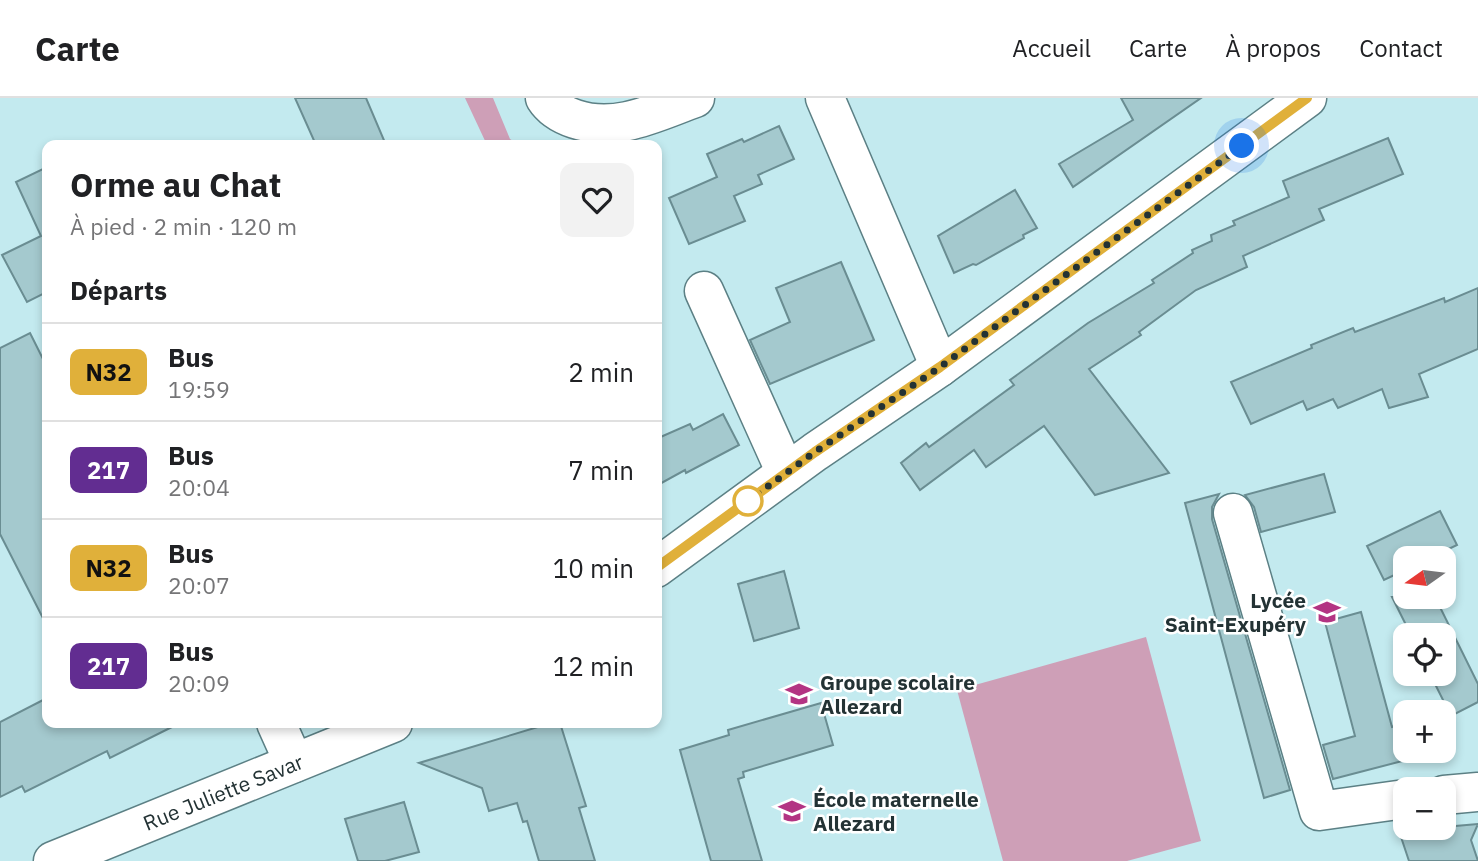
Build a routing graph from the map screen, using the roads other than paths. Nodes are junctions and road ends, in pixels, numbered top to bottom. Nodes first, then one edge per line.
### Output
1 (545, 98) edge
2 (695, 98) edge
3 (825, 98) edge
4 (1307, 98) edge
5 (704, 291) dead end
6 (940, 367) junction
7 (786, 473) junction
8 (1233, 513) dead end
9 (662, 558) edge
10 (278, 728) edge
11 (381, 728) edge
12 (294, 763) junction
13 (1478, 792) edge
14 (1456, 794) edge
15 (1393, 801) edge
16 (53, 861) edge

1 - 2 street
3 - 6 street
4 - 6 street
5 - 7 street
6 - 7 street
7 - 9 street
8 - 15 street
10 - 12 street
11 - 12 street, Rue Juliette Savar
12 - 16 street, Rue Juliette Savar
13 - 14 street

